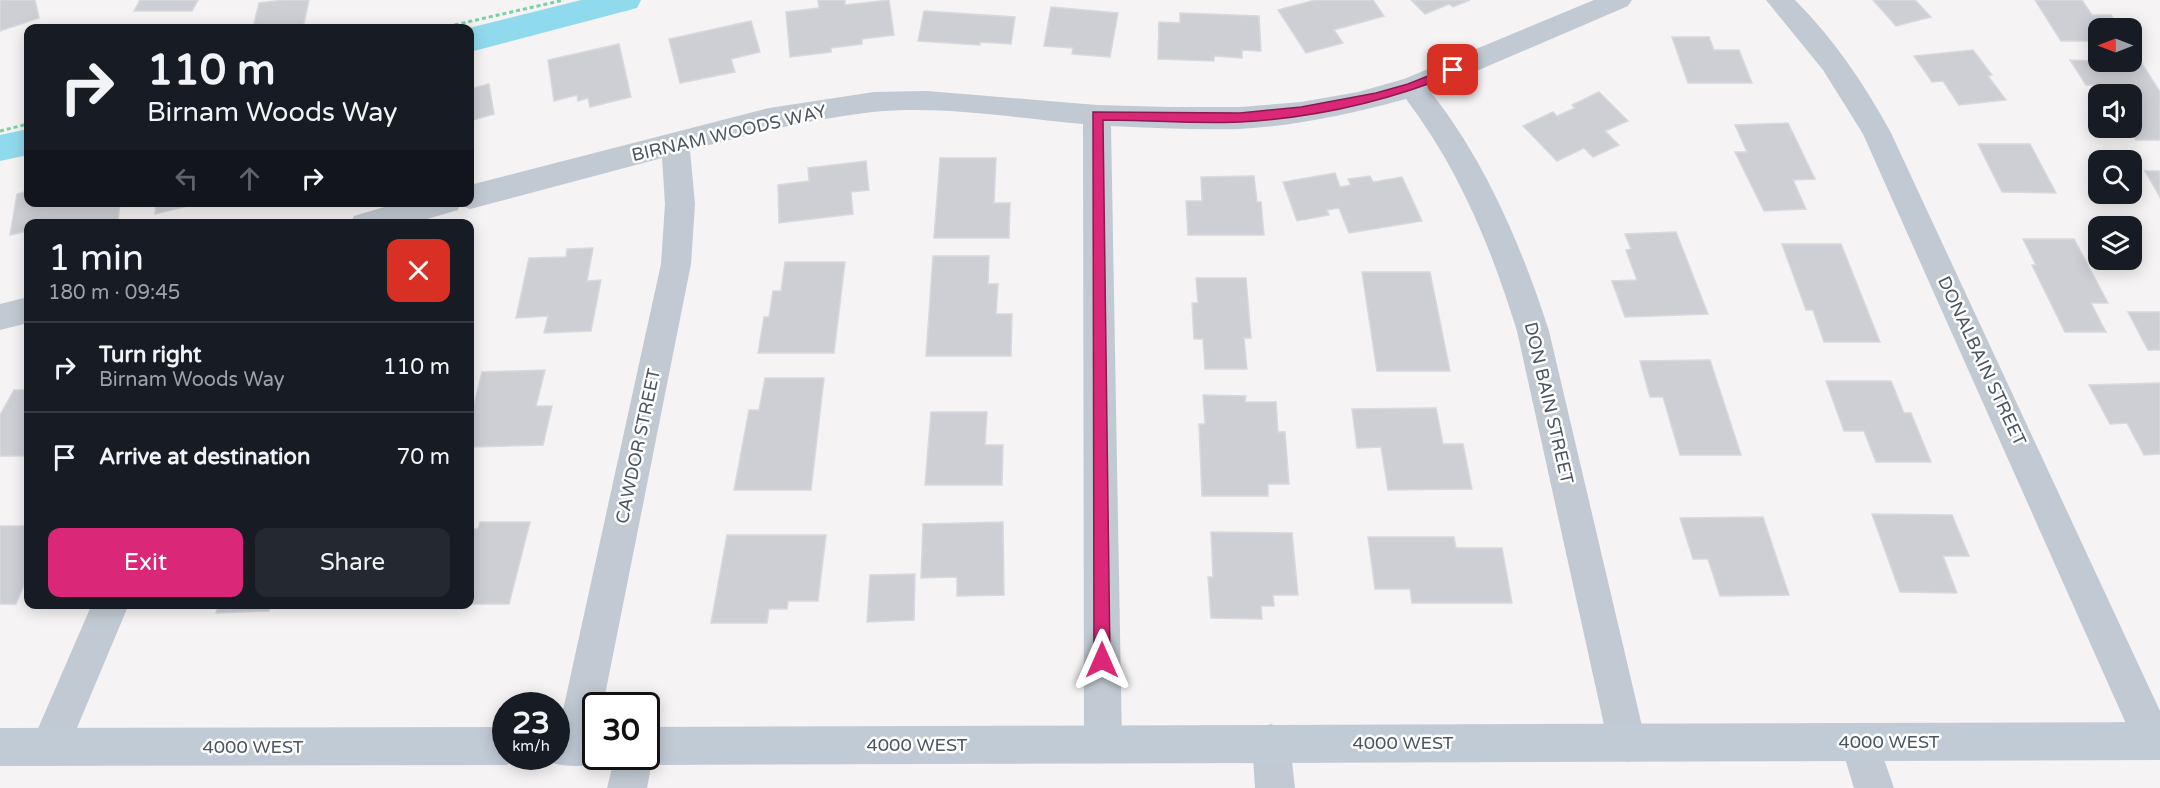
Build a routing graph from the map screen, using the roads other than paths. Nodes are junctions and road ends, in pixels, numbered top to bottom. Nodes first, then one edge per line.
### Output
1 (1619, 0) edge
2 (1779, 0) edge
3 (1412, 87) junction
4 (1097, 115) junction
5 (675, 144) junction
6 (474, 196) edge
7 (428, 207) edge
8 (384, 219) edge
9 (24, 311) edge
10 (0, 317) edge
11 (109, 609) edge
12 (2157, 741) edge
13 (1859, 742) junction
14 (1271, 743) junction
15 (1627, 743) junction
16 (1103, 744) junction
17 (492, 746) edge
18 (576, 746) edge
19 (660, 746) edge
20 (0, 747) edge
21 (49, 747) junction
22 (631, 770) edge
23 (627, 788) edge
24 (1275, 788) edge
25 (1874, 788) edge

1 - 3 street, BIRNAM WOODS WAY
2 - 12 street, DONALBAIN STREET
3 - 4 street, BIRNAM WOODS WAY
3 - 15 street, DON BAIN STREET
4 - 5 street, BIRNAM WOODS WAY
4 - 16 street
5 - 6 street, BIRNAM WOODS WAY
5 - 18 street, CAWDOR STREET
7 - 8 street
9 - 10 street
11 - 21 street
12 - 13 main road, 4000 WEST
13 - 15 main road, 4000 WEST
13 - 25 street
14 - 15 main road, 4000 WEST
14 - 16 main road, 4000 WEST
14 - 24 street
16 - 19 main road, 4000 WEST
17 - 21 main road, 4000 WEST
20 - 21 main road, 4000 WEST
22 - 23 street

